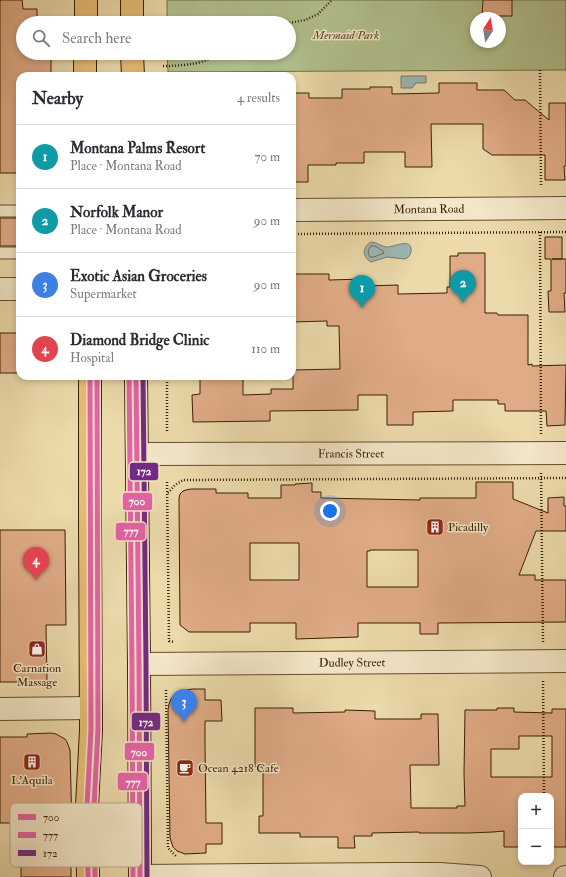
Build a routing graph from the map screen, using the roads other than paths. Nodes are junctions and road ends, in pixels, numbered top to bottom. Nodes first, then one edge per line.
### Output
1 (86, 0) edge
2 (132, 0) edge
3 (86, 16) edge
4 (132, 16) edge
5 (85, 60) edge
6 (132, 60) edge
7 (85, 72) edge
8 (133, 72) edge
9 (566, 208) edge
10 (296, 210) edge
11 (0, 211) edge
12 (16, 211) edge
13 (16, 253) edge
14 (0, 254) edge
15 (0, 289) edge
16 (16, 289) edge
17 (90, 380) edge
18 (136, 380) edge
19 (566, 453) edge
20 (137, 454) junction
21 (566, 661) edge
22 (139, 664) junction
23 (91, 708) junction
24 (0, 709) edge
25 (87, 803) edge
26 (140, 803) edge
27 (88, 867) edge
28 (140, 867) edge
29 (88, 877) edge
30 (140, 877) edge
31 (480, 877) edge

1 - 3 highway
2 - 4 highway
5 - 7 highway
6 - 8 highway
9 - 10 street, Montana Road
11 - 12 lane
13 - 14 lane
15 - 16 street
17 - 23 highway
18 - 20 highway
19 - 20 street, Francis Street
20 - 22 highway
21 - 22 street, Dudley Street
22 - 26 highway
23 - 24 street
23 - 25 highway
27 - 29 highway
28 - 30 highway
30 - 31 street

